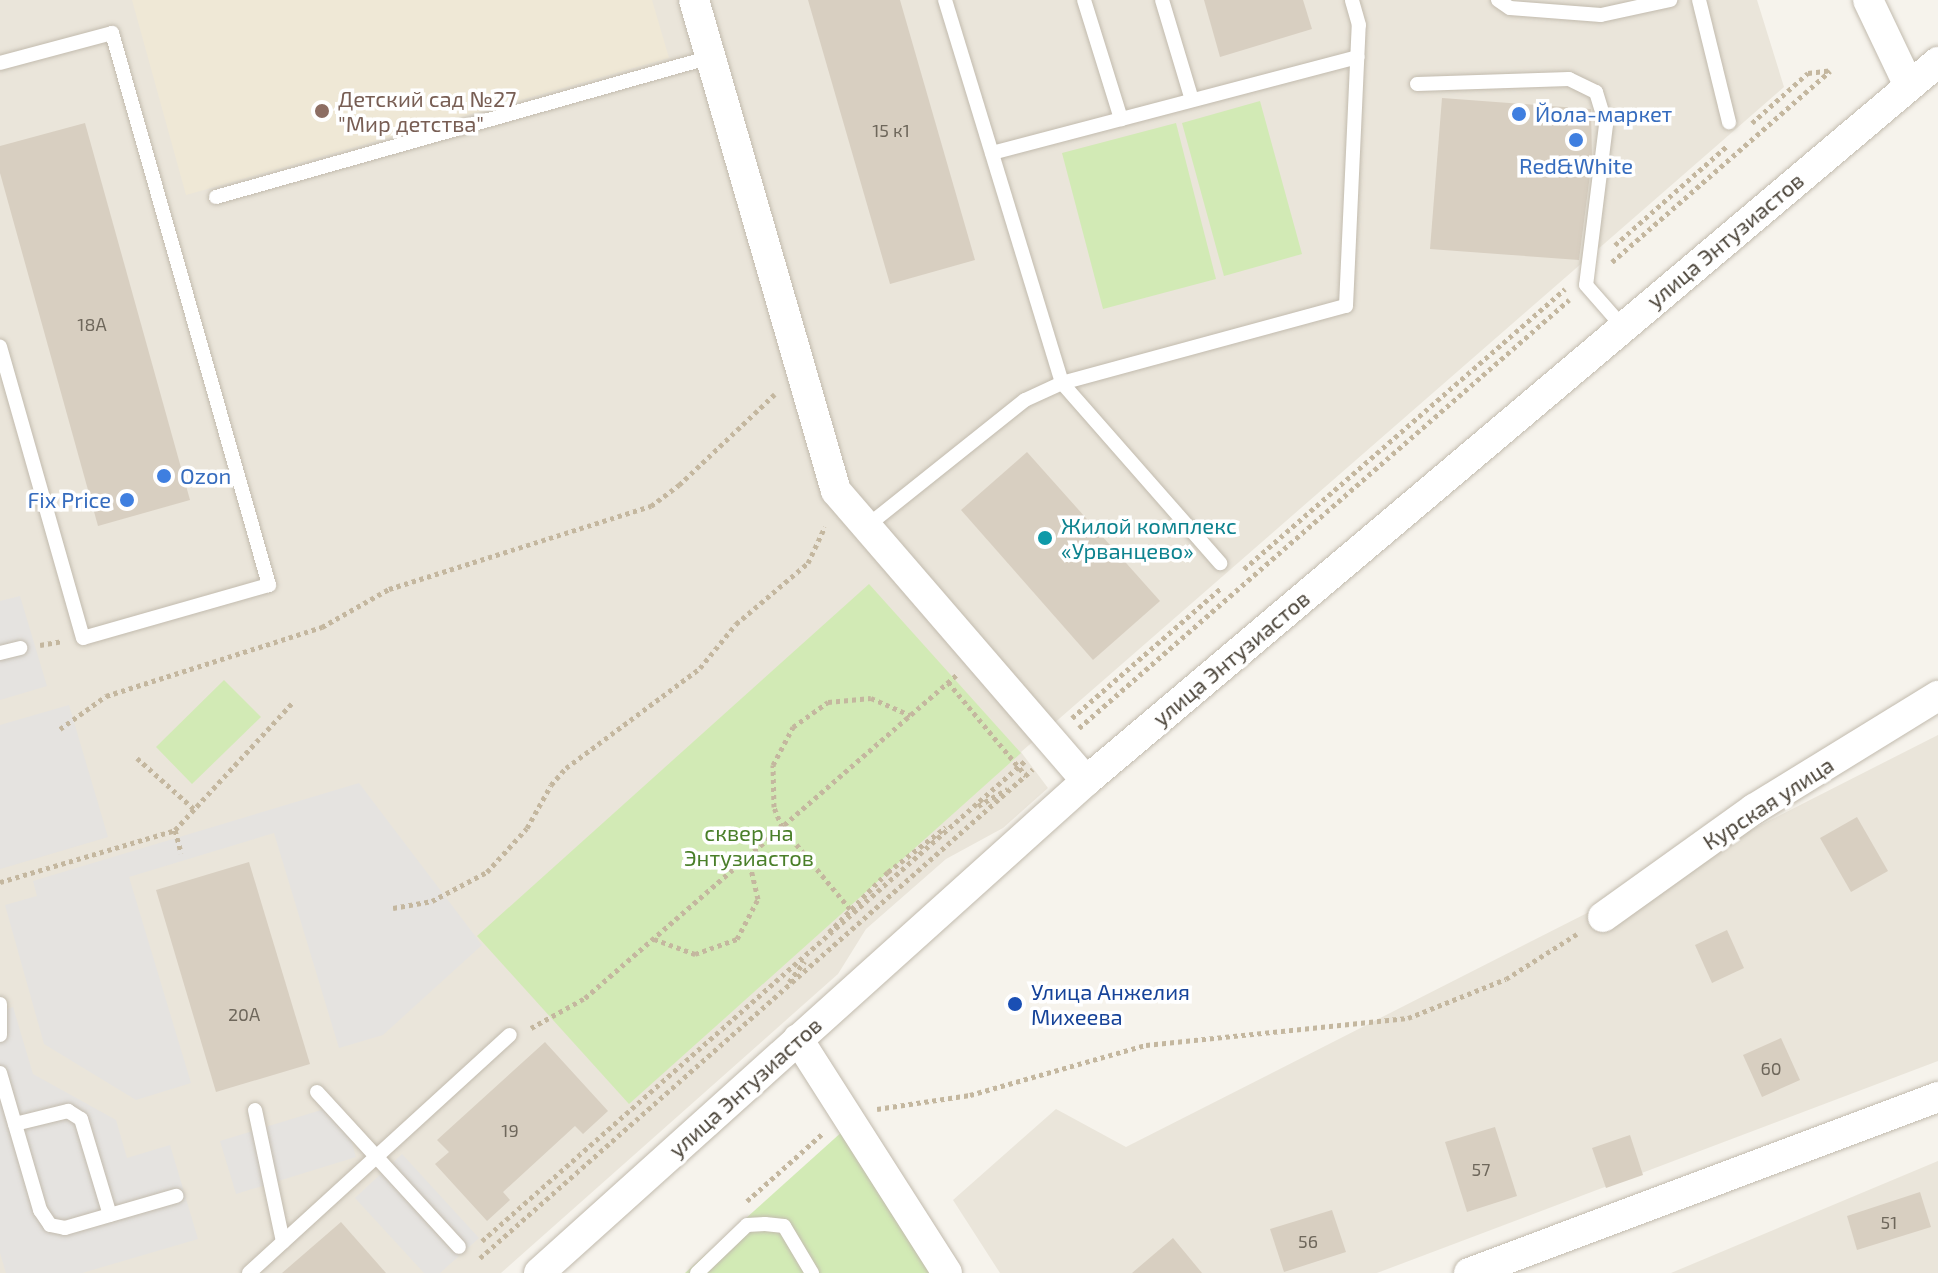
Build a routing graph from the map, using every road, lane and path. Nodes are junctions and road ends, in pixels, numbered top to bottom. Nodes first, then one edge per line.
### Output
1 (694, 0) edge
2 (945, 0) edge
3 (1084, 0) edge
4 (1162, 0) edge
5 (1352, 0) edge
6 (1498, 0) edge
7 (1670, 0) edge
8 (1699, 0) edge
9 (1868, 0) edge
10 (711, 57) junction
11 (1358, 57) junction
12 (1938, 62) edge
13 (0, 63) edge
14 (1417, 84) dead end
15 (1909, 86) junction
16 (1192, 100) junction
17 (1121, 119) junction
18 (1729, 122) dead end
19 (1750, 125) dead end
20 (1739, 135) dead end
21 (992, 153) junction
22 (216, 197) dead end
23 (1588, 269) junction
24 (1586, 285) junction
25 (1622, 326) junction
26 (0, 347) edge
27 (801, 369) junction
28 (1062, 383) junction
29 (836, 491) junction
30 (867, 526) junction
31 (1220, 563) dead end
32 (1240, 572) dead end
33 (1228, 582) dead end
34 (83, 638) junction
35 (20, 648) joint
36 (0, 653) edge
37 (978, 656) junction
38 (948, 682) junction
39 (1938, 696) edge
40 (294, 701) dead end
41 (910, 715) junction
42 (60, 729) dead end
43 (1052, 743) junction
44 (137, 758) dead end
45 (1018, 767) junction
46 (1026, 776) junction
47 (1086, 781) junction
48 (1017, 784) junction
49 (194, 809) junction
50 (965, 813) junction
51 (782, 827) junction
52 (175, 830) junction
53 (181, 853) dead end
54 (748, 856) junction
55 (0, 882) edge
56 (393, 908) dead end
57 (850, 909) junction
58 (1603, 917) joint
59 (654, 939) junction
60 (815, 949) junction
61 (781, 992) junction
62 (0, 1004) edge
63 (0, 1035) edge
64 (510, 1035) joint
65 (798, 1039) junction
66 (0, 1073) edge
67 (317, 1092) dead end
68 (1938, 1097) edge
69 (255, 1110) dead end
70 (845, 1113) junction
71 (15, 1124) junction
72 (376, 1157) junction
73 (176, 1196) dead end
74 (744, 1203) dead end
75 (110, 1215) junction
76 (283, 1242) junction
77 (478, 1245) dead end
78 (459, 1247) dead end
79 (474, 1264) dead end
80 (249, 1273) edge
81 (539, 1273) edge
82 (697, 1273) edge
83 (812, 1273) edge
84 (947, 1273) edge
85 (1469, 1273) edge

1 - 10 street
2 - 21 lane
3 - 17 lane
4 - 16 lane
5 - 11 lane
6 - 7 lane
8 - 18 lane
9 - 15 street
10 - 22 lane
10 - 27 street
11 - 16 lane
11 - 28 lane
12 - 15 street, улица Энтузиастов
13 - 34 lane
14 - 23 lane
15 - 25 street, улица Энтузиастов
16 - 17 lane
17 - 21 lane
19 - 24 path
20 - 23 path
21 - 28 lane
23 - 24 lane
23 - 32 path
24 - 25 lane
24 - 43 path
25 - 47 street, улица Энтузиастов
26 - 34 lane
27 - 29 street
27 - 42 path
28 - 30 lane
28 - 31 lane
29 - 30 street
29 - 56 path
30 - 37 street
33 - 43 path
34 - 35 path
35 - 36 lane
37 - 38 path
37 - 43 street
38 - 41 path
38 - 45 path
39 - 58 street, Курская улица
40 - 49 path
41 - 51 path
41 - 51 path
43 - 45 path
43 - 46 path
43 - 47 street
44 - 49 path
45 - 46 path
45 - 50 path
46 - 48 path
47 - 65 street, улица Энтузиастов
48 - 50 path
48 - 61 path
49 - 52 path
50 - 57 path
50 - 60 path
51 - 54 path
51 - 57 path
52 - 53 path
52 - 55 path
54 - 59 path
54 - 59 path
57 - 60 path
58 - 70 path
59 - 64 path
60 - 61 path
60 - 77 path
61 - 79 path
62 - 63 lane
64 - 72 lane
65 - 70 street
65 - 81 street, улица Энтузиастов
66 - 71 lane
67 - 72 lane
68 - 85 street
69 - 76 lane
70 - 74 path
70 - 84 street
71 - 75 lane
71 - 75 lane
72 - 76 lane
72 - 78 lane
73 - 75 lane
76 - 80 lane
82 - 83 lane

